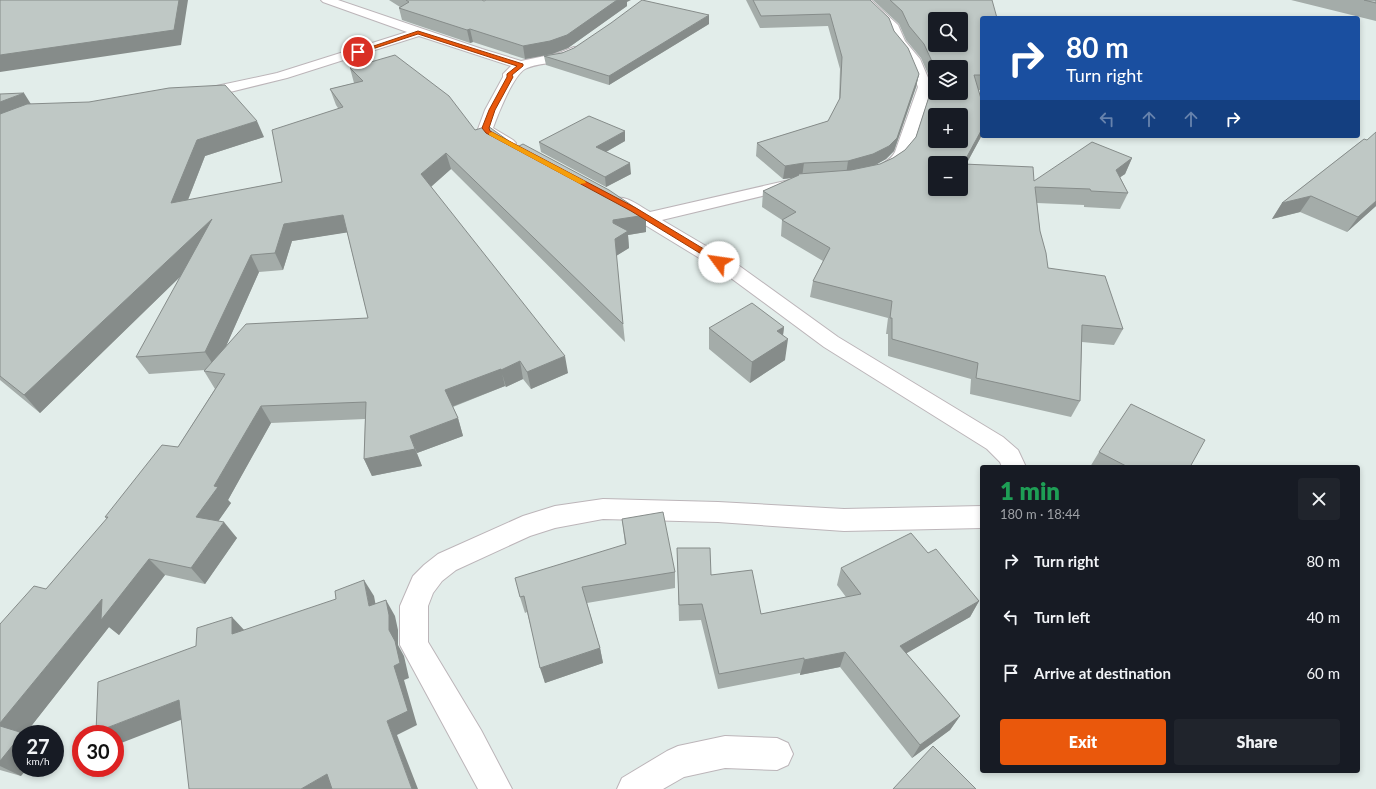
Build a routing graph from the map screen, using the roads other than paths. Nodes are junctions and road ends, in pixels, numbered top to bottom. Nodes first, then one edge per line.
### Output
1 (327, 0) edge
2 (864, 0) edge
3 (418, 32) junction
4 (584, 45) edge
5 (521, 65) junction
6 (183, 96) edge
7 (521, 150) edge
8 (869, 174) edge
9 (810, 183) edge
10 (606, 195) edge
11 (648, 218) junction
12 (1013, 465) edge
13 (980, 517) edge
14 (777, 754) dead end
15 (496, 789) edge
16 (633, 789) edge

1 - 3 street
2 - 8 street
3 - 5 street
3 - 6 street
4 - 5 street
5 - 7 street
9 - 11 street
10 - 11 street
11 - 12 street
13 - 15 street
14 - 16 street

